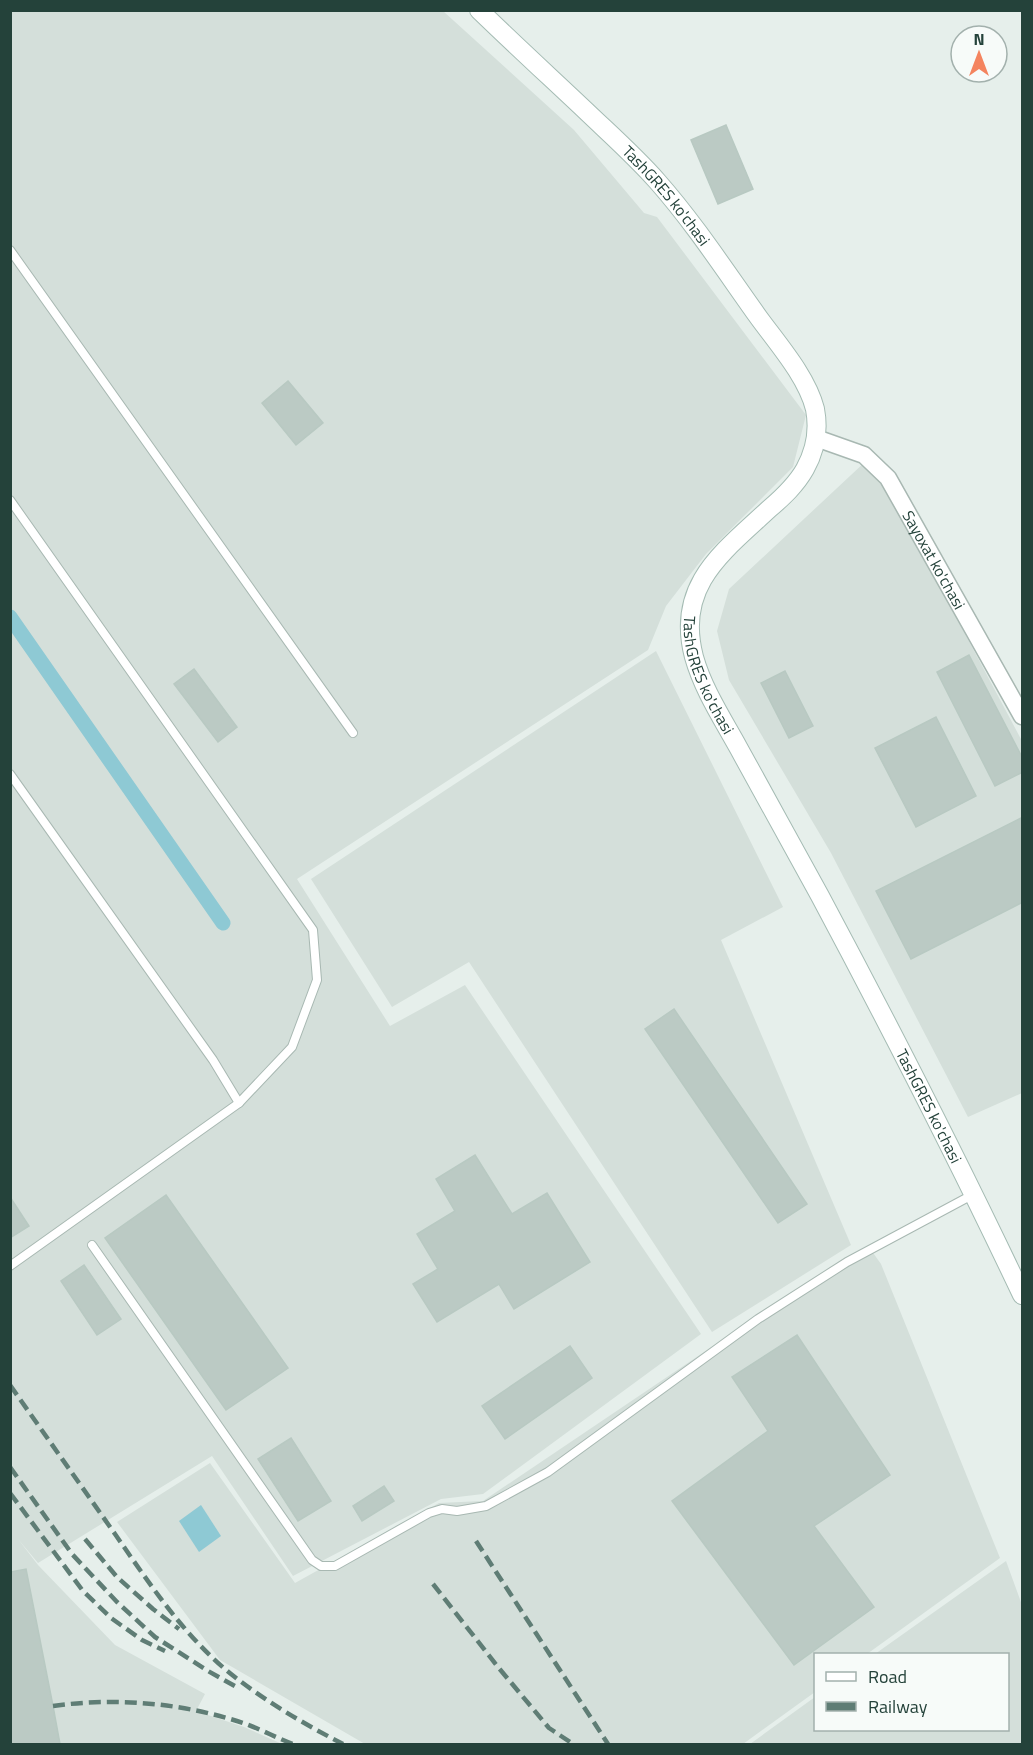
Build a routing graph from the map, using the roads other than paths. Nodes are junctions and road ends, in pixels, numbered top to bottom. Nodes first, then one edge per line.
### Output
1 (479, 10) edge
2 (10, 250) edge
3 (816, 438) junction
4 (10, 500) edge
5 (1023, 716) edge
6 (353, 733) dead end
7 (10, 774) edge
8 (239, 1103) junction
9 (974, 1194) junction
10 (92, 1245) dead end
11 (10, 1266) edge
12 (1023, 1295) edge

1 - 3 main road, TashGRES ko'chasi
2 - 6 lane
3 - 5 street, Sayoxat ko'chasi
3 - 9 main road, TashGRES ko'chasi
4 - 8 lane
7 - 8 lane
8 - 11 lane
9 - 10 lane
9 - 12 main road, TashGRES ko'chasi

